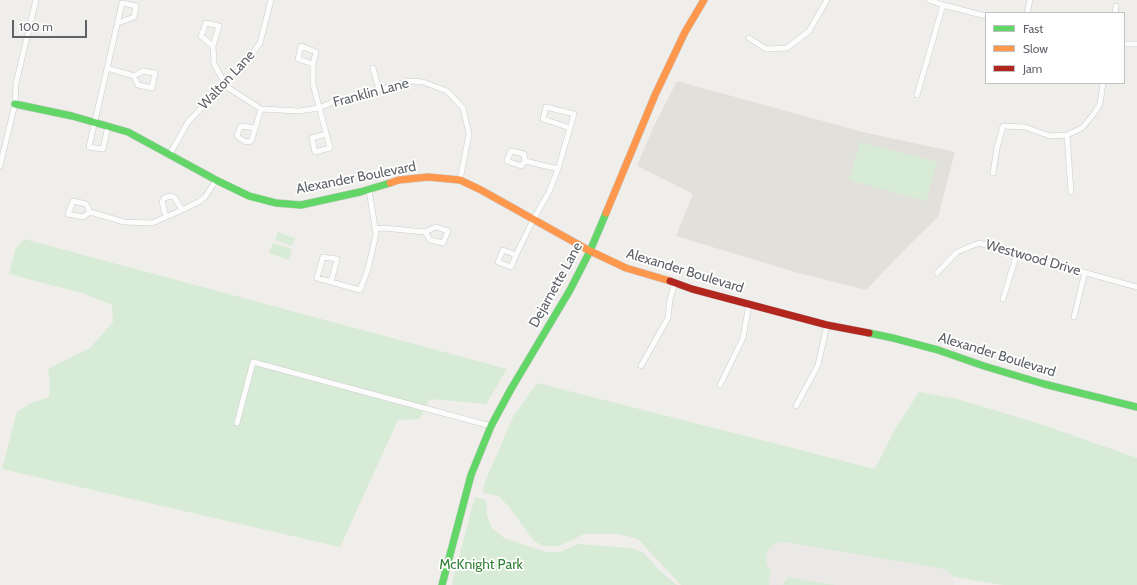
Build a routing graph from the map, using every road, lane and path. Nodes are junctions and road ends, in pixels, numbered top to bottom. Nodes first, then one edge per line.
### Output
1 (36, 0) edge
2 (271, 0) edge
3 (704, 0) edge
4 (827, 0) edge
5 (929, 0) edge
6 (1030, 0) edge
7 (943, 5) junction
8 (1116, 6) dead end
9 (1027, 12) edge
10 (1115, 12) edge
11 (985, 16) edge
12 (118, 23) junction
13 (749, 38) dead end
14 (1125, 44) edge
15 (1137, 44) edge
16 (213, 46) junction
17 (312, 64) dead end
18 (107, 68) junction
19 (373, 68) dead end
20 (134, 76) dead end
21 (1103, 84) edge
22 (226, 85) junction
23 (379, 90) junction
24 (917, 94) dead end
25 (16, 104) junction
26 (319, 108) junction
27 (261, 109) junction
28 (95, 123) junction
29 (108, 126) junction
30 (255, 128) dead end
31 (570, 128) junction
32 (326, 134) dead end
33 (1067, 135) junction
34 (170, 154) junction
35 (525, 161) dead end
36 (0, 166) edge
37 (558, 169) junction
38 (993, 173) dead end
39 (216, 180) junction
40 (460, 180) junction
41 (369, 190) junction
42 (1071, 192) dead end
43 (182, 210) junction
44 (90, 212) dead end
45 (166, 217) junction
46 (533, 220) junction
47 (375, 229) junction
48 (425, 232) dead end
49 (590, 251) junction
50 (1017, 253) junction
51 (516, 255) dead end
52 (1085, 272) junction
53 (938, 273) dead end
54 (331, 282) junction
55 (675, 283) junction
56 (1137, 287) edge
57 (1003, 299) dead end
58 (749, 304) junction
59 (1074, 317) dead end
60 (827, 325) junction
61 (641, 366) dead end
62 (720, 385) dead end
63 (796, 406) dead end
64 (1137, 407) edge
65 (237, 423) dead end
66 (491, 426) junction
67 (442, 585) edge

1 - 25 street
2 - 22 street, Walton Lane
3 - 49 street, Dejarnette Lane
4 - 13 street
5 - 7 street
6 - 9 street
7 - 11 street
7 - 24 street
8 - 10 street
12 - 12 street
12 - 18 street
14 - 15 street
16 - 16 street
16 - 22 street
17 - 26 street
18 - 20 street
18 - 28 street
19 - 23 street
21 - 33 street
22 - 27 street, Franklin Lane
22 - 34 street, Walton Lane
23 - 26 street, Franklin Lane
23 - 40 street, Franklin Lane
25 - 28 street, Alexander Boulevard
25 - 36 street
26 - 27 street, Franklin Lane
26 - 32 street
27 - 30 street
28 - 29 street, Alexander Boulevard
28 - 29 street
29 - 34 street, Alexander Boulevard
31 - 31 street
31 - 37 street
33 - 38 street
33 - 42 street
34 - 39 street, Alexander Boulevard
35 - 37 street
37 - 46 street
39 - 41 street, Alexander Boulevard
39 - 43 street
40 - 41 street, Alexander Boulevard
40 - 46 street, Alexander Boulevard
41 - 47 street
43 - 45 street
43 - 45 street
44 - 45 street
46 - 49 street, Alexander Boulevard
46 - 51 street
47 - 48 street
47 - 54 street
49 - 55 street, Alexander Boulevard
49 - 66 street, Dejarnette Lane
50 - 52 street, Westwood Drive
50 - 53 street, Westwood Drive
50 - 57 street
52 - 56 street, Westwood Drive
52 - 59 street
54 - 54 street
55 - 58 street, Alexander Boulevard
55 - 61 street
58 - 60 street, Alexander Boulevard
58 - 62 street
60 - 63 street
60 - 64 street, Alexander Boulevard
65 - 66 street
66 - 67 street, Dejarnette Lane

